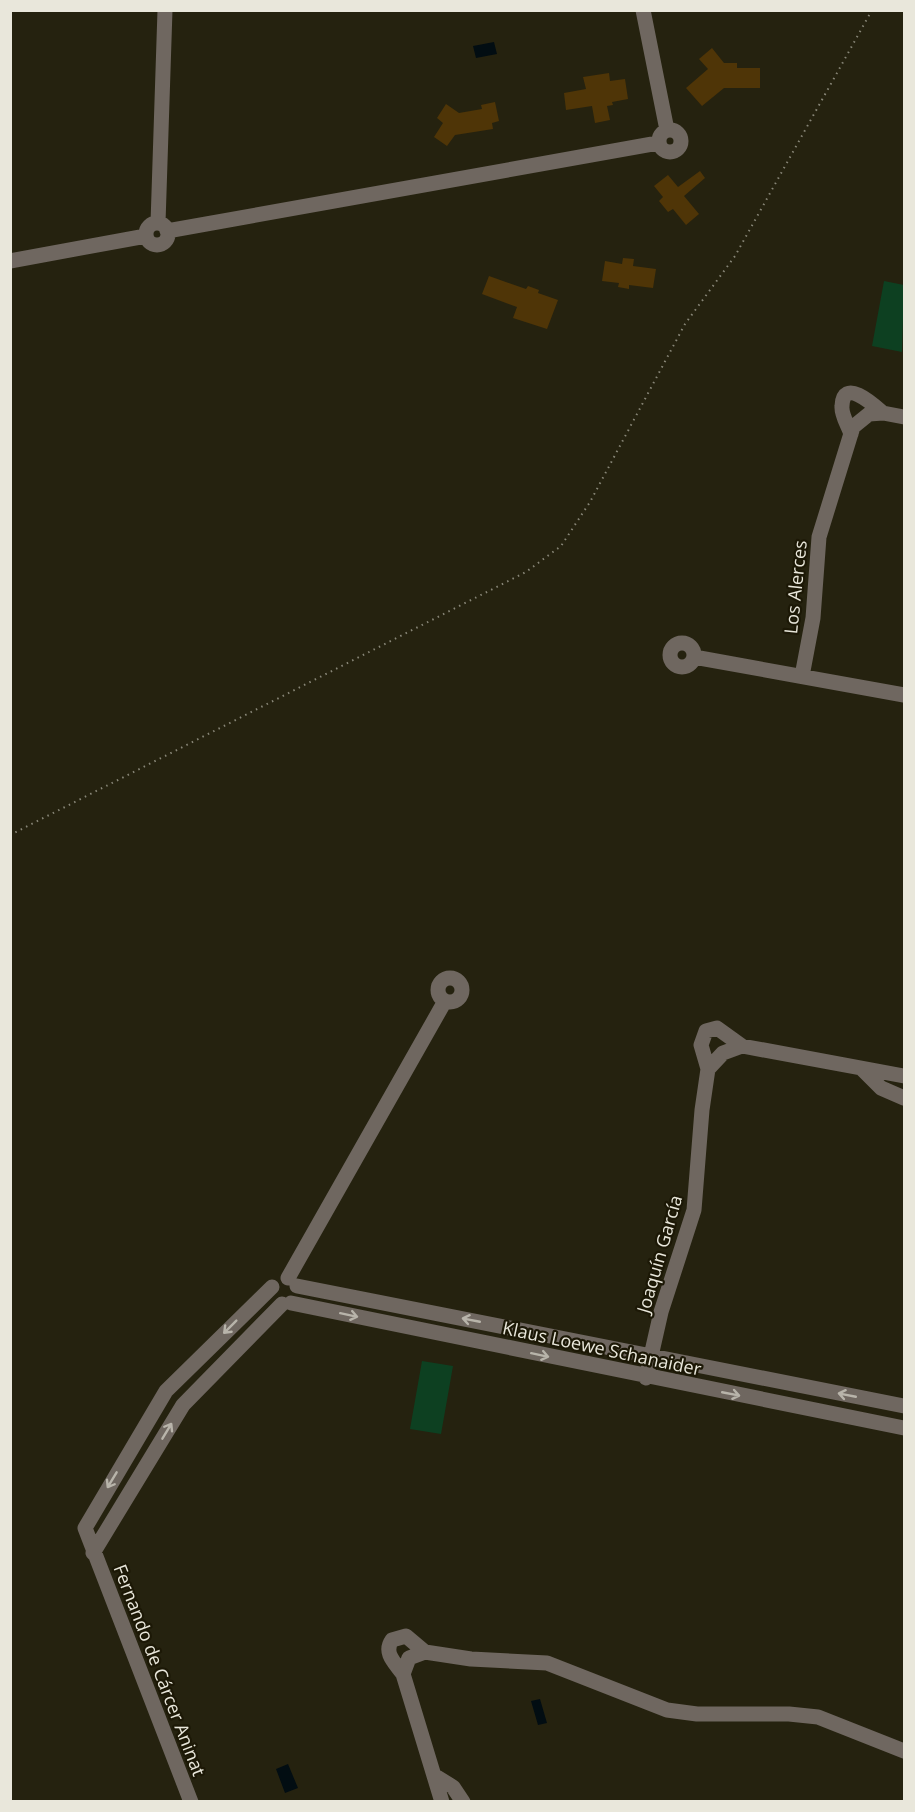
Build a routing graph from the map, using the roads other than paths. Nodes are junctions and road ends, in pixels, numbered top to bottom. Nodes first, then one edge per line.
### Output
1 (165, 10) edge
2 (643, 10) edge
3 (667, 130) junction
4 (658, 143) junction
5 (162, 227) junction
6 (10, 261) edge
7 (883, 413) junction
8 (904, 417) edge
9 (851, 434) junction
10 (694, 657) dead end
11 (802, 676) junction
12 (904, 695) edge
13 (445, 1001) dead end
14 (742, 1047) junction
15 (708, 1069) junction
16 (863, 1070) junction
17 (904, 1076) edge
18 (904, 1098) edge
19 (293, 1282) junction
20 (272, 1287) junction
21 (287, 1303) junction
22 (651, 1356) junction
23 (646, 1378) junction
24 (904, 1406) edge
25 (904, 1428) edge
26 (93, 1553) junction
27 (425, 1652) junction
28 (403, 1674) junction
29 (904, 1751) edge
30 (437, 1777) junction
31 (191, 1802) edge
32 (442, 1802) edge
33 (463, 1802) edge

1 - 5 street
2 - 3 street
3 - 4 street
3 - 4 street
4 - 5 street
5 - 6 street
7 - 8 street
7 - 9 street
7 - 9 street
9 - 11 street, Los Alerces
10 - 11 street
11 - 12 street
13 - 19 street
14 - 15 street
14 - 15 street, Joaquín García
14 - 16 street, Joaquín García
15 - 22 street, Joaquín García
16 - 17 street, Joaquín García
16 - 18 street
19 - 20 street
19 - 21 street
22 -> 19 street, Klaus Loewe Schanaider
20 - 21 street
20 -> 26 street
21 -> 23 street, Klaus Loewe Schanaider
26 -> 21 street
22 - 23 street, Joaquín García
24 -> 22 street, Klaus Loewe Schanaider
23 -> 25 street, Klaus Loewe Schanaider
26 - 31 street, Fernando de Cárcer Aninat
27 - 28 street
27 - 28 street
27 - 29 street
28 - 30 street
30 - 32 street
30 - 33 street

